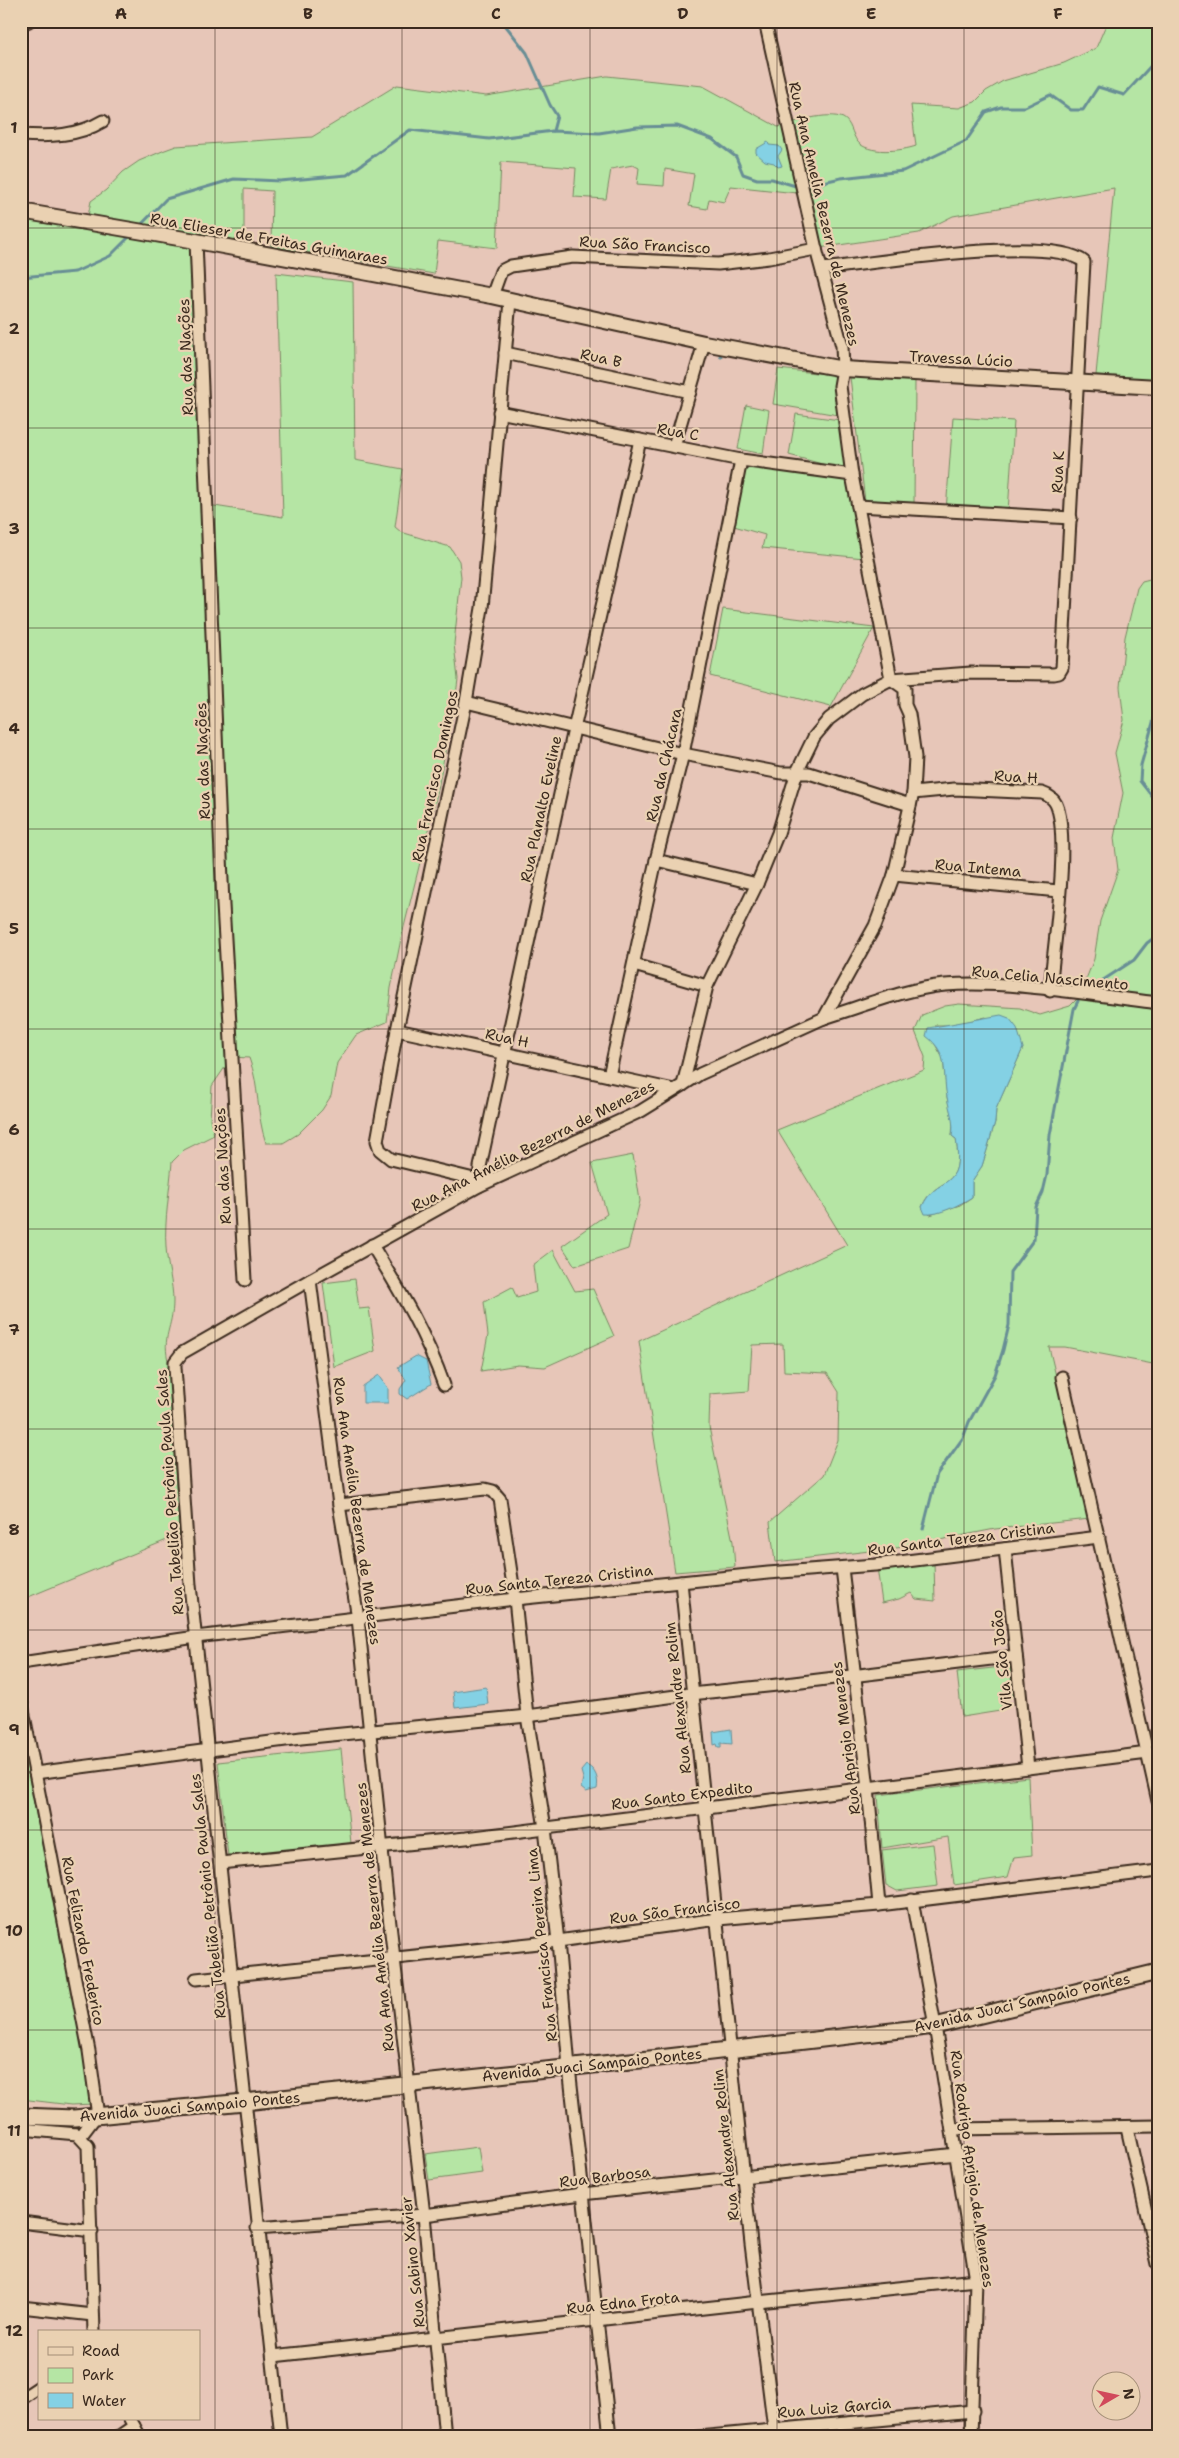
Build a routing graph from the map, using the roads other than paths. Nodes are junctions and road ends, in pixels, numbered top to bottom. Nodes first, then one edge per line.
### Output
1 (29, 21) edge
2 (765, 21) edge
3 (21, 24) edge
4 (103, 121) dead end
5 (21, 135) edge
6 (21, 211) edge
7 (196, 241) junction
8 (816, 249) junction
9 (822, 269) junction
10 (492, 296) junction
11 (510, 300) junction
12 (704, 343) junction
13 (505, 353) junction
14 (843, 369) junction
15 (1077, 382) junction
16 (1158, 387) edge
17 (690, 392) junction
18 (499, 412) junction
19 (640, 440) junction
20 (674, 446) junction
21 (741, 460) junction
22 (852, 475) junction
23 (858, 506) junction
24 (1071, 518) junction
25 (891, 679) junction
26 (466, 702) junction
27 (574, 729) junction
28 (683, 754) junction
29 (797, 772) junction
30 (911, 799) junction
31 (656, 860) junction
32 (894, 875) junction
33 (757, 884) junction
34 (1058, 891) junction
35 (634, 966) junction
36 (706, 986) junction
37 (1050, 990) junction
38 (1158, 1003) edge
39 (824, 1018) junction
40 (397, 1030) junction
41 (505, 1052) junction
42 (609, 1076) junction
43 (679, 1087) junction
44 (479, 1183) junction
45 (372, 1245) junction
46 (245, 1280) dead end
47 (310, 1280) junction
48 (1062, 1378) dead end
49 (444, 1385) dead end
50 (339, 1505) junction
51 (1099, 1537) junction
52 (1005, 1549) junction
53 (842, 1568) junction
54 (681, 1582) junction
55 (515, 1599) junction
56 (358, 1618) junction
57 (196, 1637) junction
58 (1016, 1656) junction
59 (22, 1663) edge
60 (853, 1674) junction
61 (691, 1694) junction
62 (21, 1700) edge
63 (527, 1716) junction
64 (370, 1731) junction
65 (208, 1752) junction
66 (1148, 1753) junction
67 (1028, 1768) junction
68 (35, 1773) junction
69 (868, 1788) junction
70 (1158, 1801) edge
71 (705, 1808) junction
72 (545, 1828) junction
73 (382, 1845) junction
74 (220, 1863) junction
75 (1158, 1871) edge
76 (912, 1900) junction
77 (879, 1905) junction
78 (718, 1919) junction
79 (558, 1941) junction
80 (394, 1957) junction
81 (1158, 1972) edge
82 (232, 1975) junction
83 (196, 1979) dead end
84 (935, 2026) junction
85 (732, 2050) junction
86 (568, 2067) junction
87 (409, 2085) junction
88 (244, 2102) junction
89 (21, 2116) edge
90 (97, 2116) junction
91 (1158, 2126) edge
92 (1127, 2128) junction
93 (21, 2129) edge
94 (952, 2129) junction
95 (80, 2137) junction
96 (956, 2154) junction
97 (744, 2176) junction
98 (582, 2194) junction
99 (424, 2215) junction
100 (21, 2222) edge
101 (257, 2228) junction
102 (92, 2231) junction
103 (1158, 2264) edge
104 (976, 2280) junction
105 (758, 2302) junction
106 (21, 2307) edge
107 (93, 2315) junction
108 (596, 2321) junction
109 (94, 2330) edge
110 (435, 2338) junction
111 (273, 2356) junction
112 (38, 2389) edge
113 (21, 2399) edge
114 (973, 2411) junction
115 (135, 2427) edge
116 (774, 2433) edge
117 (118, 2437) edge
118 (281, 2437) edge
119 (446, 2437) edge
120 (610, 2437) edge
121 (698, 2437) edge
122 (971, 2437) edge

1 - 3 street
2 - 8 street, Rua Ana Amelia Bezerra de Menezes
4 - 5 street
6 - 7 street, Rua Elieser de Freitas Guimaraes
7 - 10 street, Rua Elieser de Freitas Guimaraes
7 - 46 street, Rua das Nações
8 - 9 street, Rua Ana Amelia Bezerra de Menezes
8 - 10 street, Rua São Francisco
9 - 14 street, Rua Ana Amelia Bezerra de Menezes
9 - 15 street, Rua K
10 - 11 street, Rua Elieser de Freitas Guimaraes
11 - 12 street, Rua Elieser de Freitas Guimaraes
11 - 13 street, Rua Francisco Domingos
12 - 14 street, Travessa Lúcio
12 - 17 street
13 - 17 street, Rua B
13 - 18 street, Rua Francisco Domingos
14 - 15 street, Travessa Lúcio
14 - 22 street, Rua Ana Amelia Bezerra de Menezes
15 - 16 street, Travessa Lúcio
15 - 24 street, Rua K
17 - 20 street
18 - 19 street, Rua C
18 - 26 street, Rua Francisco Domingos
19 - 20 street, Rua C
19 - 27 street, Rua Planalto Eveline
20 - 21 street, Rua C
21 - 22 street, Rua C
21 - 28 street, Rua da Chácara
22 - 23 street, Rua Ana Amelia Bezerra de Menezes
23 - 24 street
23 - 25 street, Rua Ana Amelia Bezerra de Menezes
24 - 25 street, Rua K
25 - 29 street
25 - 30 street
26 - 27 street, Rua H
26 - 40 street, Rua Francisco Domingos
27 - 28 street, Rua H
27 - 41 street, Rua Planalto Eveline
28 - 29 street, Rua H
28 - 31 street, Rua da Chácara
29 - 30 street, Rua H
29 - 33 street
30 - 32 street
30 - 34 street, Rua H
31 - 33 street
31 - 35 street, Rua da Chácara
32 - 34 street, Rua Intema
32 - 39 street
33 - 36 street
34 - 37 street
35 - 36 street
35 - 42 street, Rua da Chácara
36 - 43 street
37 - 38 street, Rua Celia Nascimento
37 - 39 street, Rua Celia Nascimento
39 - 43 street, Rua Celia Nascimento
40 - 41 street, Rua H
40 - 44 street, Rua Francisco Domingos
41 - 42 street, Rua H
41 - 44 street, Rua Planalto Eveline
42 - 43 street, Rua H
43 - 44 street, Rua Ana Amélia Bezerra de Menezes
44 - 45 street, Rua Ana Amélia Bezerra de Menezes
45 - 47 street, Rua Ana Amélia Bezerra de Menezes
45 - 49 street
47 - 50 street, Rua Ana Amélia Bezerra de Menezes
47 - 57 street, Rua Tabelião Petrônio Paula Sales
48 - 51 street
50 - 55 street, Rua Francisca Pereira Lima
50 - 56 street, Rua Ana Amélia Bezerra de Menezes
51 - 52 street, Rua Santa Tereza Cristina
51 - 66 street
52 - 53 street, Rua Santa Tereza Cristina
52 - 58 street, Vila São João
53 - 54 street, Rua Santa Tereza Cristina
53 - 60 street, Rua Aprigio Menezes
54 - 55 street, Rua Santa Tereza Cristina
54 - 61 street, Rua Alexandre Rolim
55 - 56 street, Rua Santa Tereza Cristina
55 - 63 street, Rua Francisca Pereira Lima
56 - 57 street, Rua Santa Tereza Cristina
56 - 64 street, Rua Ana Amélia Bezerra de Menezes
57 - 59 street, Rua Santa Tereza Cristina
57 - 65 street, Rua Tabelião Petrônio Paula Sales
58 - 60 street
58 - 67 street, Vila São João
60 - 61 street
60 - 69 street, Rua Aprigio Menezes
61 - 63 street
61 - 71 street, Rua Alexandre Rolim
62 - 68 street, Rua Felizardo Frederico
63 - 64 street
63 - 72 street, Rua Francisca Pereira Lima
64 - 65 street
64 - 73 street, Rua Ana Amélia Bezerra de Menezes
65 - 68 street
65 - 74 street, Rua Tabelião Petrônio Paula Sales
66 - 67 street, Rua Santo Expedito
66 - 70 street
67 - 69 street, Rua Santo Expedito
68 - 90 street, Rua Felizardo Frederico
69 - 71 street, Rua Santo Expedito
69 - 77 street, Rua Aprigio Menezes
71 - 72 street, Rua Santo Expedito
71 - 78 street, Rua Alexandre Rolim
72 - 73 street, Rua Santo Expedito
72 - 79 street, Rua Francisca Pereira Lima
73 - 74 street, Rua Santo Expedito
73 - 80 street, Rua Ana Amélia Bezerra de Menezes
74 - 82 street, Rua Tabelião Petrônio Paula Sales
75 - 76 street, Rua São Francisco
76 - 77 street, Rua São Francisco
76 - 84 street, Rua Rodrigo Aprigio de Menezes
77 - 78 street, Rua São Francisco
78 - 79 street, Rua São Francisco
78 - 85 street, Rua Alexandre Rolim
79 - 80 street, Rua São Francisco
79 - 86 street, Rua Francisca Pereira Lima
80 - 82 street, Rua São Francisco
80 - 87 street, Rua Ana Amélia Bezerra de Menezes
81 - 84 main road, Avenida Juaci Sampaio Pontes
82 - 83 street, Rua São Francisco
82 - 88 street, Rua Tabelião Petrônio Paula Sales
84 - 85 main road, Avenida Juaci Sampaio Pontes
84 - 94 street, Rua Rodrigo Aprigio de Menezes
85 - 86 main road, Avenida Juaci Sampaio Pontes
85 - 97 street, Rua Alexandre Rolim
86 - 87 main road, Avenida Juaci Sampaio Pontes
86 - 98 street, Rua Francisca Pereira Lima
87 - 88 main road, Avenida Juaci Sampaio Pontes
87 - 99 street, Rua Sabino Xavier
88 - 90 main road, Avenida Juaci Sampaio Pontes
88 - 101 street, Rua Tabelião Petrônio Paula Sales
89 - 90 main road, Avenida Juaci Sampaio Pontes
90 - 95 street
91 - 92 street
92 - 94 street
92 - 103 street
93 - 95 street
94 - 96 street, Rua Rodrigo Aprigio de Menezes
95 - 102 street
96 - 97 street, Rua Barbosa
96 - 104 street, Rua Rodrigo Aprigio de Menezes
97 - 98 street, Rua Barbosa
97 - 105 street, Rua Alexandre Rolim
98 - 99 street, Rua Barbosa
98 - 108 street, Rua Francisca Pereira Lima
99 - 101 street, Rua Barbosa
99 - 110 street, Rua Sabino Xavier
100 - 102 street
101 - 111 street, Rua Tabelião Petrônio Paula Sales
102 - 107 street
104 - 105 street, Rua Edna Frota
104 - 114 street, Rua Rodrigo Aprigio de Menezes
105 - 108 street, Rua Edna Frota
105 - 116 street, Rua Alexandre Rolim
106 - 107 street
107 - 109 street
108 - 110 street, Rua Edna Frota
108 - 120 street, Rua Francisca Pereira Lima
110 - 111 street, Rua Edna Frota
110 - 119 street, Rua Sabino Xavier
111 - 118 street, Rua Tabelião Petrônio Paula Sales
112 - 113 street
114 - 116 street, Rua Luiz Garcia
114 - 122 street, Rua Rodrigo Aprigio de Menezes
115 - 117 street
116 - 121 street, Rua Luiz Garcia

